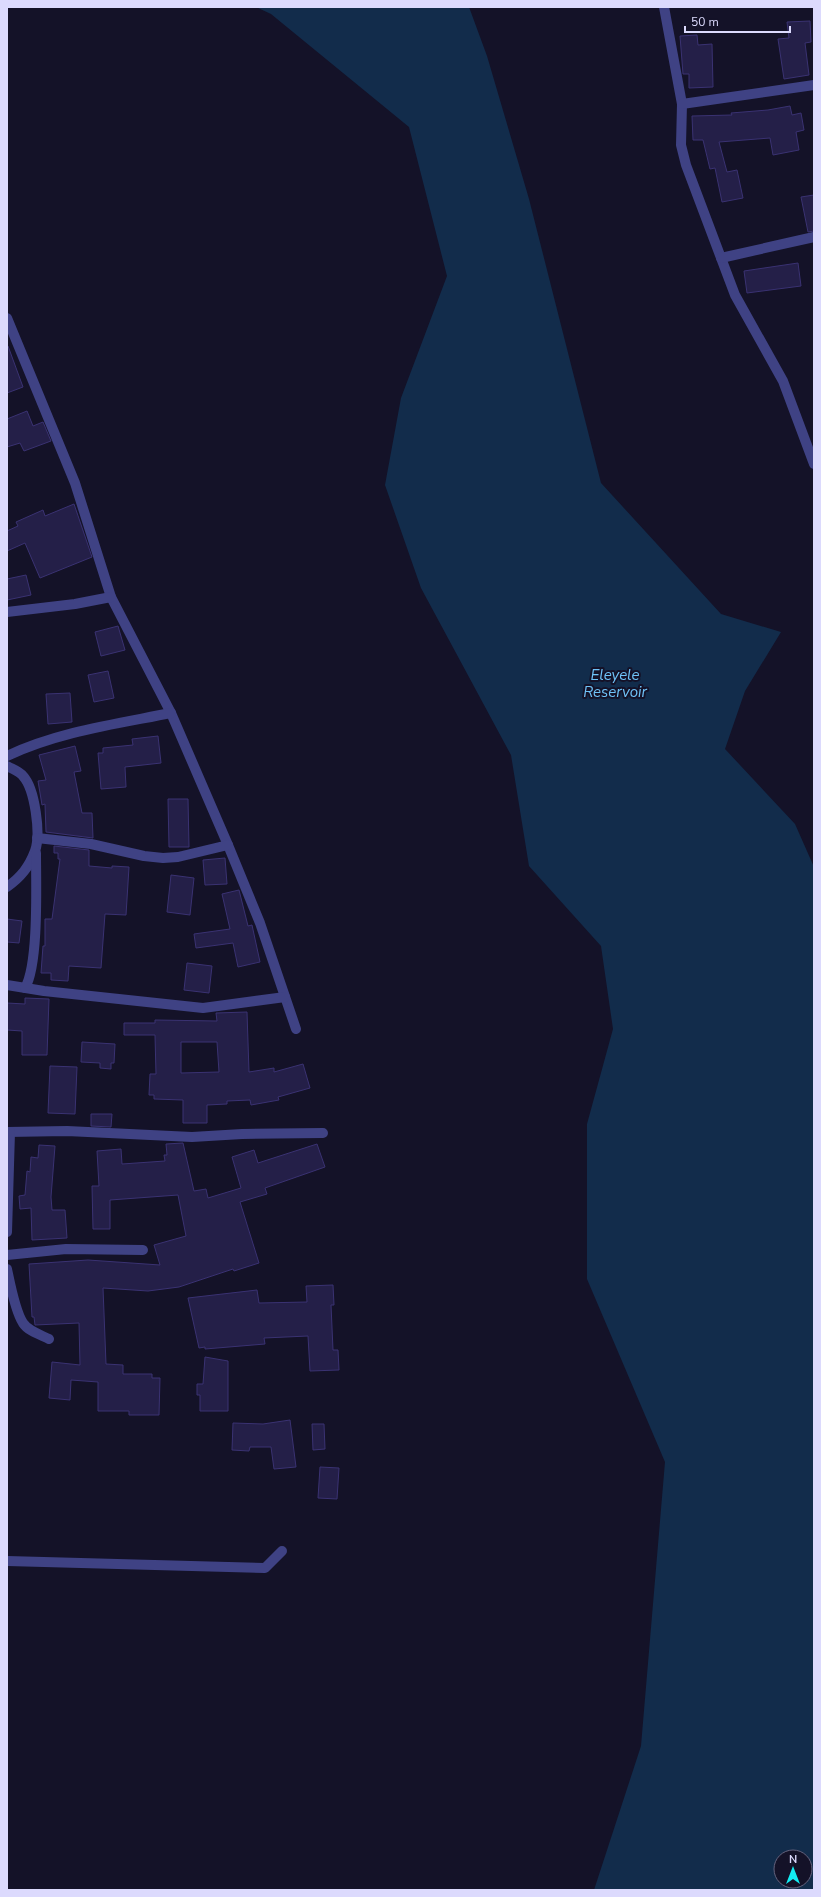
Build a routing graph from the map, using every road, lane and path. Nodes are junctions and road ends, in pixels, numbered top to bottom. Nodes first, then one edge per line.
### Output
1 (664, 7) edge
2 (814, 85) edge
3 (682, 104) junction
4 (814, 237) edge
5 (721, 258) junction
6 (7, 318) edge
7 (814, 464) edge
8 (111, 597) junction
9 (7, 612) edge
10 (171, 713) junction
11 (7, 756) edge
12 (7, 766) edge
13 (37, 838) junction
14 (228, 845) junction
15 (36, 849) junction
16 (7, 887) edge
17 (7, 985) edge
18 (25, 988) junction
19 (285, 997) junction
20 (296, 1029) dead end
21 (8, 1132) edge
22 (323, 1133) dead end
23 (7, 1232) edge
24 (142, 1250) dead end
25 (7, 1255) edge
26 (7, 1269) edge
27 (49, 1339) dead end
28 (282, 1552) dead end
29 (7, 1561) edge

1 - 3 street
2 - 3 street
3 - 5 street
4 - 5 street
5 - 7 street
6 - 8 street
8 - 9 street
8 - 10 street
10 - 11 street
10 - 14 street
12 - 13 street
13 - 14 street
13 - 15 street
14 - 19 street
15 - 16 street
15 - 18 street
17 - 18 street
18 - 19 street
19 - 20 street
21 - 22 street
21 - 23 street
24 - 25 street
26 - 27 street
28 - 29 street

